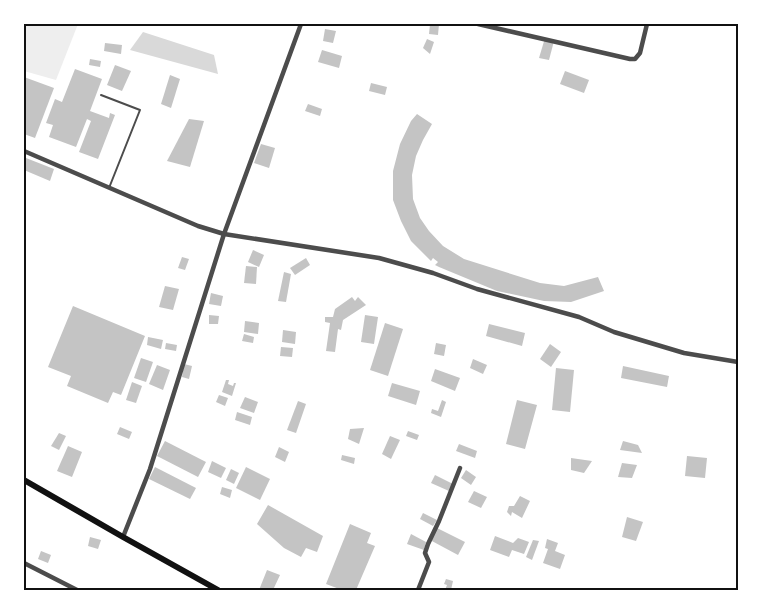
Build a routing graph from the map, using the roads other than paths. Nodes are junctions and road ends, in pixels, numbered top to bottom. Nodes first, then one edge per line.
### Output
1 (301, 24) edge
2 (478, 24) edge
3 (647, 24) edge
4 (101, 95) dead end
5 (24, 151) edge
6 (109, 188) junction
7 (224, 234) junction
8 (738, 362) edge
9 (460, 468) dead end
10 (24, 480) edge
11 (123, 537) junction
12 (24, 563) edge
13 (77, 590) edge
14 (218, 590) edge
15 (418, 590) edge

1 - 7 street
2 - 3 street
4 - 6 lane
5 - 6 street
6 - 7 street
7 - 8 street
7 - 11 street
9 - 15 street
10 - 11 main road
11 - 14 main road
12 - 13 street

